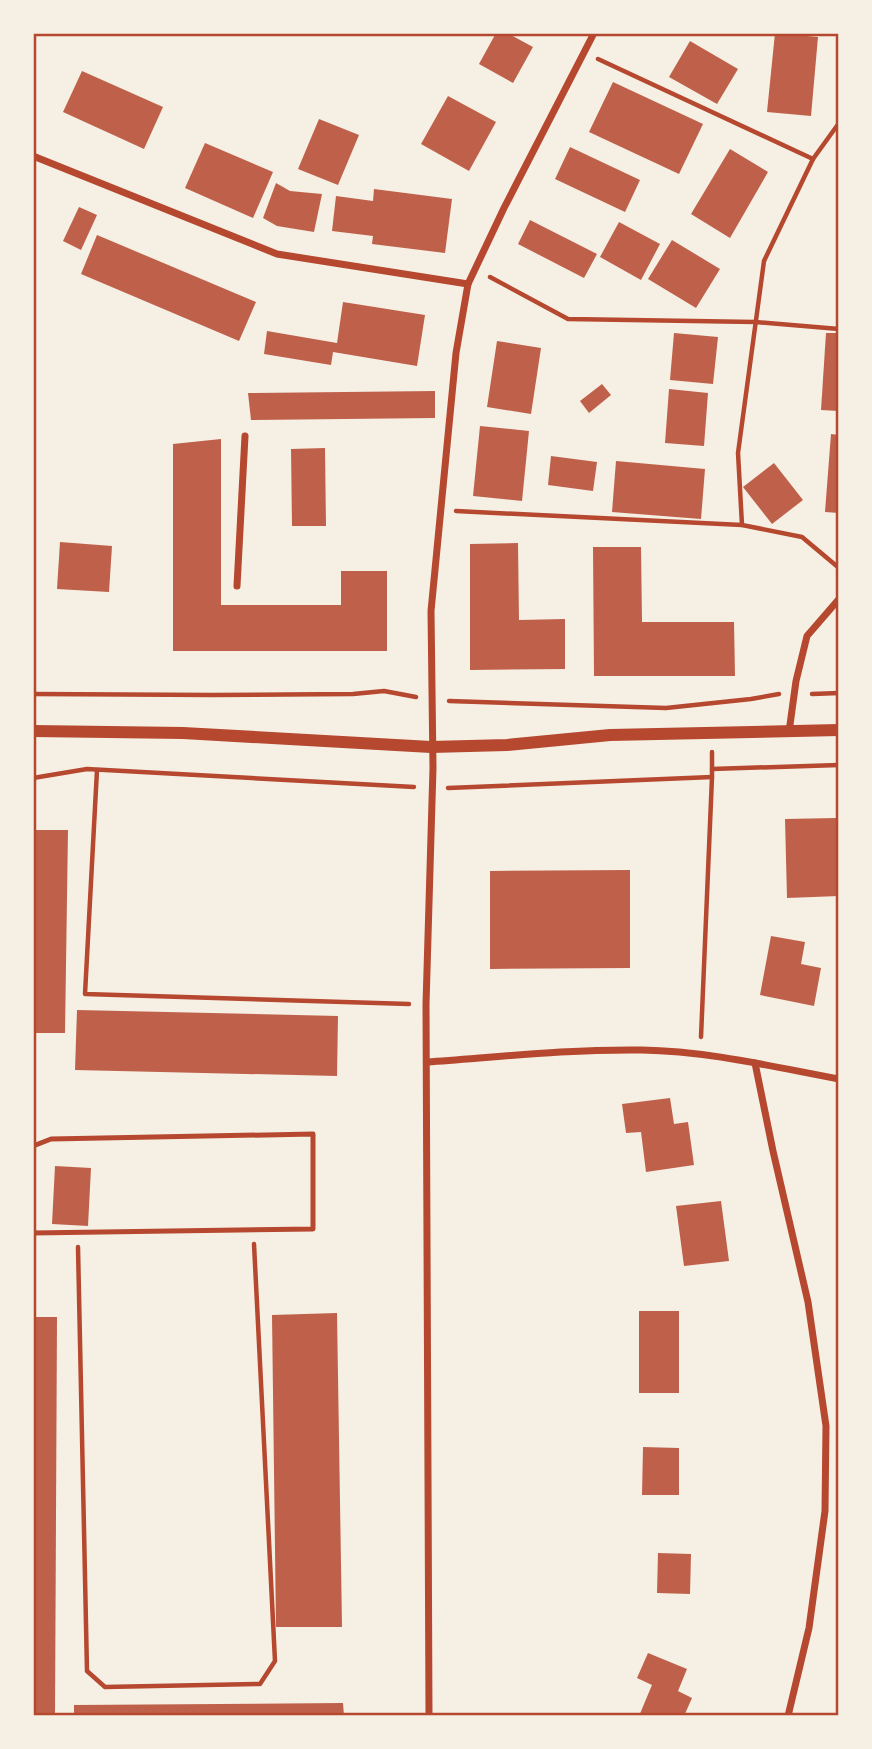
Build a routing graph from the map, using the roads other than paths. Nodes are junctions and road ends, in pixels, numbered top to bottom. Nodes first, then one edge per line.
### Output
1 (594, 33) edge
2 (33, 156) edge
3 (468, 284) junction
4 (245, 436) dead end
5 (237, 586) dead end
6 (839, 599) edge
7 (839, 730) edge
8 (33, 731) edge
9 (789, 732) junction
10 (431, 747) junction
11 (427, 1062) junction
12 (755, 1063) junction
13 (839, 1079) edge
14 (33, 1146) edge
15 (33, 1233) edge
16 (429, 1716) edge
17 (788, 1716) edge

1 - 3 street
2 - 3 street
3 - 10 street
4 - 5 street
6 - 9 street
7 - 9 street
8 - 10 street
9 - 10 street
10 - 11 street
11 - 12 street
11 - 16 street
12 - 13 street
12 - 17 street
14 - 15 lane

